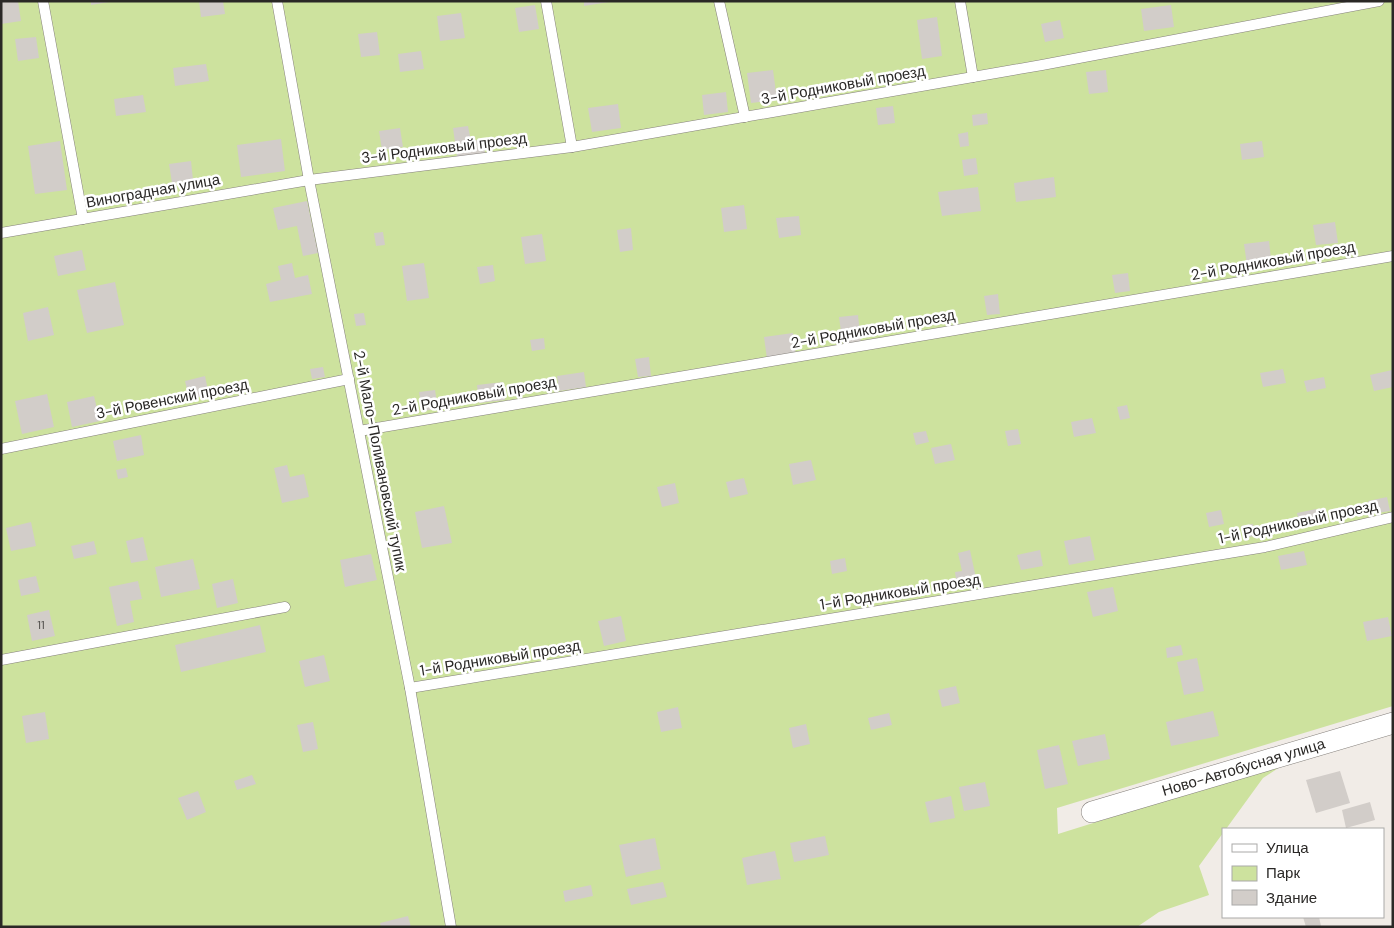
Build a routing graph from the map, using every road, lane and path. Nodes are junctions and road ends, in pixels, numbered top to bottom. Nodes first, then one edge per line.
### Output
1 (43, 1) edge
2 (277, 1) edge
3 (546, 1) edge
4 (719, 1) edge
5 (960, 1) edge
6 (1379, 1) edge
7 (972, 77) junction
8 (745, 118) junction
9 (572, 147) junction
10 (309, 180) junction
11 (83, 219) junction
12 (1, 232) edge
13 (1393, 256) edge
14 (348, 379) junction
15 (359, 431) junction
16 (1, 449) edge
17 (1393, 517) edge
18 (285, 607) dead end
19 (1, 660) edge
20 (410, 688) junction
21 (1392, 728) edge
22 (1092, 812) dead end
23 (451, 927) edge

1 - 11 lane
2 - 10 lane, 2-й Мало-Поливановский тупик
3 - 9 lane
4 - 8 lane
5 - 7 lane
6 - 7 lane, 3-й Родниковый проезд
7 - 8 lane, 3-й Родниковый проезд
8 - 9 lane, 3-й Родниковый проезд
9 - 10 lane, 3-й Родниковый проезд
10 - 11 lane, Виноградная улица
10 - 14 lane, 2-й Мало-Поливановский тупик
11 - 12 lane, Виноградная улица
13 - 15 lane, 2-й Родниковый проезд
14 - 15 lane, 2-й Мало-Поливановский тупик
14 - 16 lane, 3-й Ровенский проезд
15 - 20 lane, 2-й Мало-Поливановский тупик
17 - 20 lane, 1-й Родниковый проезд
18 - 19 lane
20 - 23 lane, 2-й Мало-Поливановский тупик
21 - 22 street, Ново-Автобусная улица

